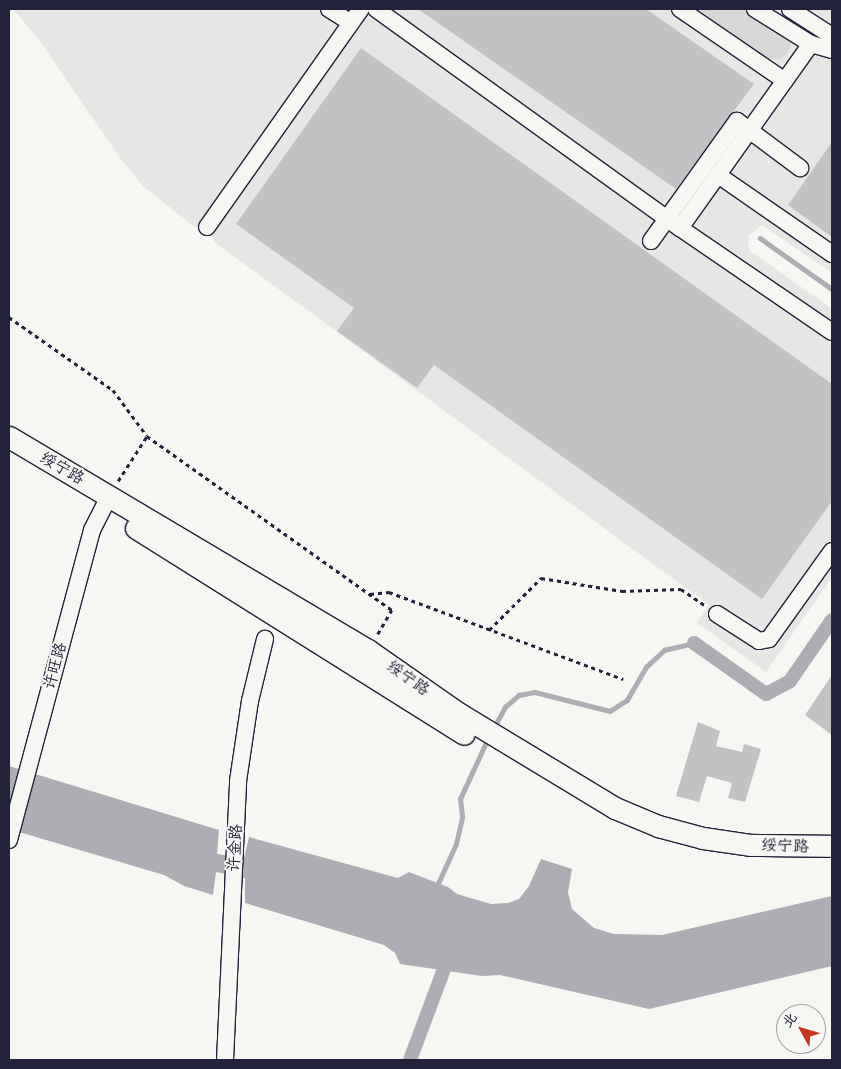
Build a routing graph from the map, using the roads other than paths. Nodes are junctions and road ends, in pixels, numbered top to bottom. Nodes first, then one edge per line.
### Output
1 (330, 9) edge
2 (361, 9) edge
3 (376, 9) edge
4 (680, 9) edge
5 (755, 9) edge
6 (790, 9) edge
7 (351, 23) junction
8 (832, 36) edge
9 (811, 44) junction
10 (832, 50) edge
11 (785, 81) junction
12 (750, 130) junction
13 (800, 168) dead end
14 (718, 176) junction
15 (666, 218) junction
16 (206, 227) dead end
17 (680, 228) junction
18 (651, 241) dead end
19 (832, 254) edge
20 (832, 332) edge
21 (9, 437) edge
22 (9, 453) edge
23 (106, 502) junction
24 (832, 551) edge
25 (718, 614) road end
26 (264, 639) dead end
27 (456, 720) junction
28 (489, 741) junction
29 (9, 840) edge
30 (832, 846) edge
31 (832, 861) edge
32 (225, 1060) edge

1 - 7 street
2 - 7 street
3 - 15 street
4 - 11 street
5 - 9 street
6 - 8 street
7 - 16 street
9 - 10 street
9 - 11 street
11 - 12 street
12 - 13 street
12 - 14 street
12 - 15 street
14 - 17 street
14 - 19 street
15 - 17 street
15 - 18 street
17 - 20 street
21 - 23 main road, 绥宁路
22 - 23 main road, 绥宁路
23 - 27 main road, 绥宁路
23 - 27 main road, 绥宁路
23 - 29 street, 许旺路
24 - 25 street
26 - 32 street, 许金路
27 - 28 main road, 绥宁路
28 - 30 main road, 绥宁路
28 - 31 main road, 绥宁路

